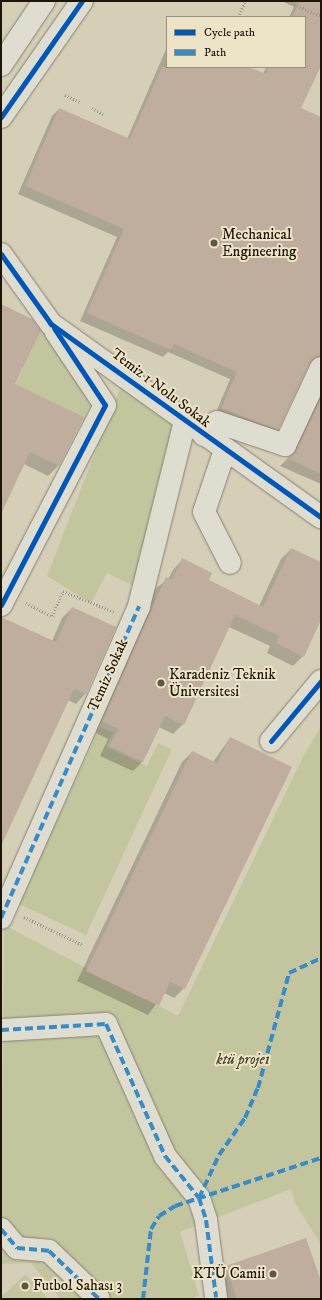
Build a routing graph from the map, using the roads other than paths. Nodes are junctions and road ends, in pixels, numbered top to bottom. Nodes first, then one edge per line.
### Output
1 (82, 1) edge
2 (37, 5) edge
3 (1, 65) edge
4 (1, 117) edge
5 (3, 260) edge
6 (51, 324) junction
7 (321, 368) edge
8 (185, 422) junction
9 (204, 436) junction
10 (225, 450) junction
11 (321, 517) edge
12 (230, 563) dead end
13 (4, 599) edge
14 (321, 681) edge
15 (271, 741) dead end
16 (3, 913) edge
17 (1, 1030) edge
18 (1, 1229) edge
19 (216, 1297) dead end
20 (98, 1299) edge

1 - 4 street
2 - 3 street
5 - 6 street, Temiz 1 Nolu Sokak
6 - 8 street, Temiz 1 Nolu Sokak
6 - 13 street
7 - 9 street
8 - 9 street, Temiz 1 Nolu Sokak
8 - 16 street, Temiz Sokak
9 - 10 street, Temiz 1 Nolu Sokak
10 - 11 street, Temiz 1 Nolu Sokak
10 - 12 street
14 - 15 street
17 - 19 street
18 - 20 street

